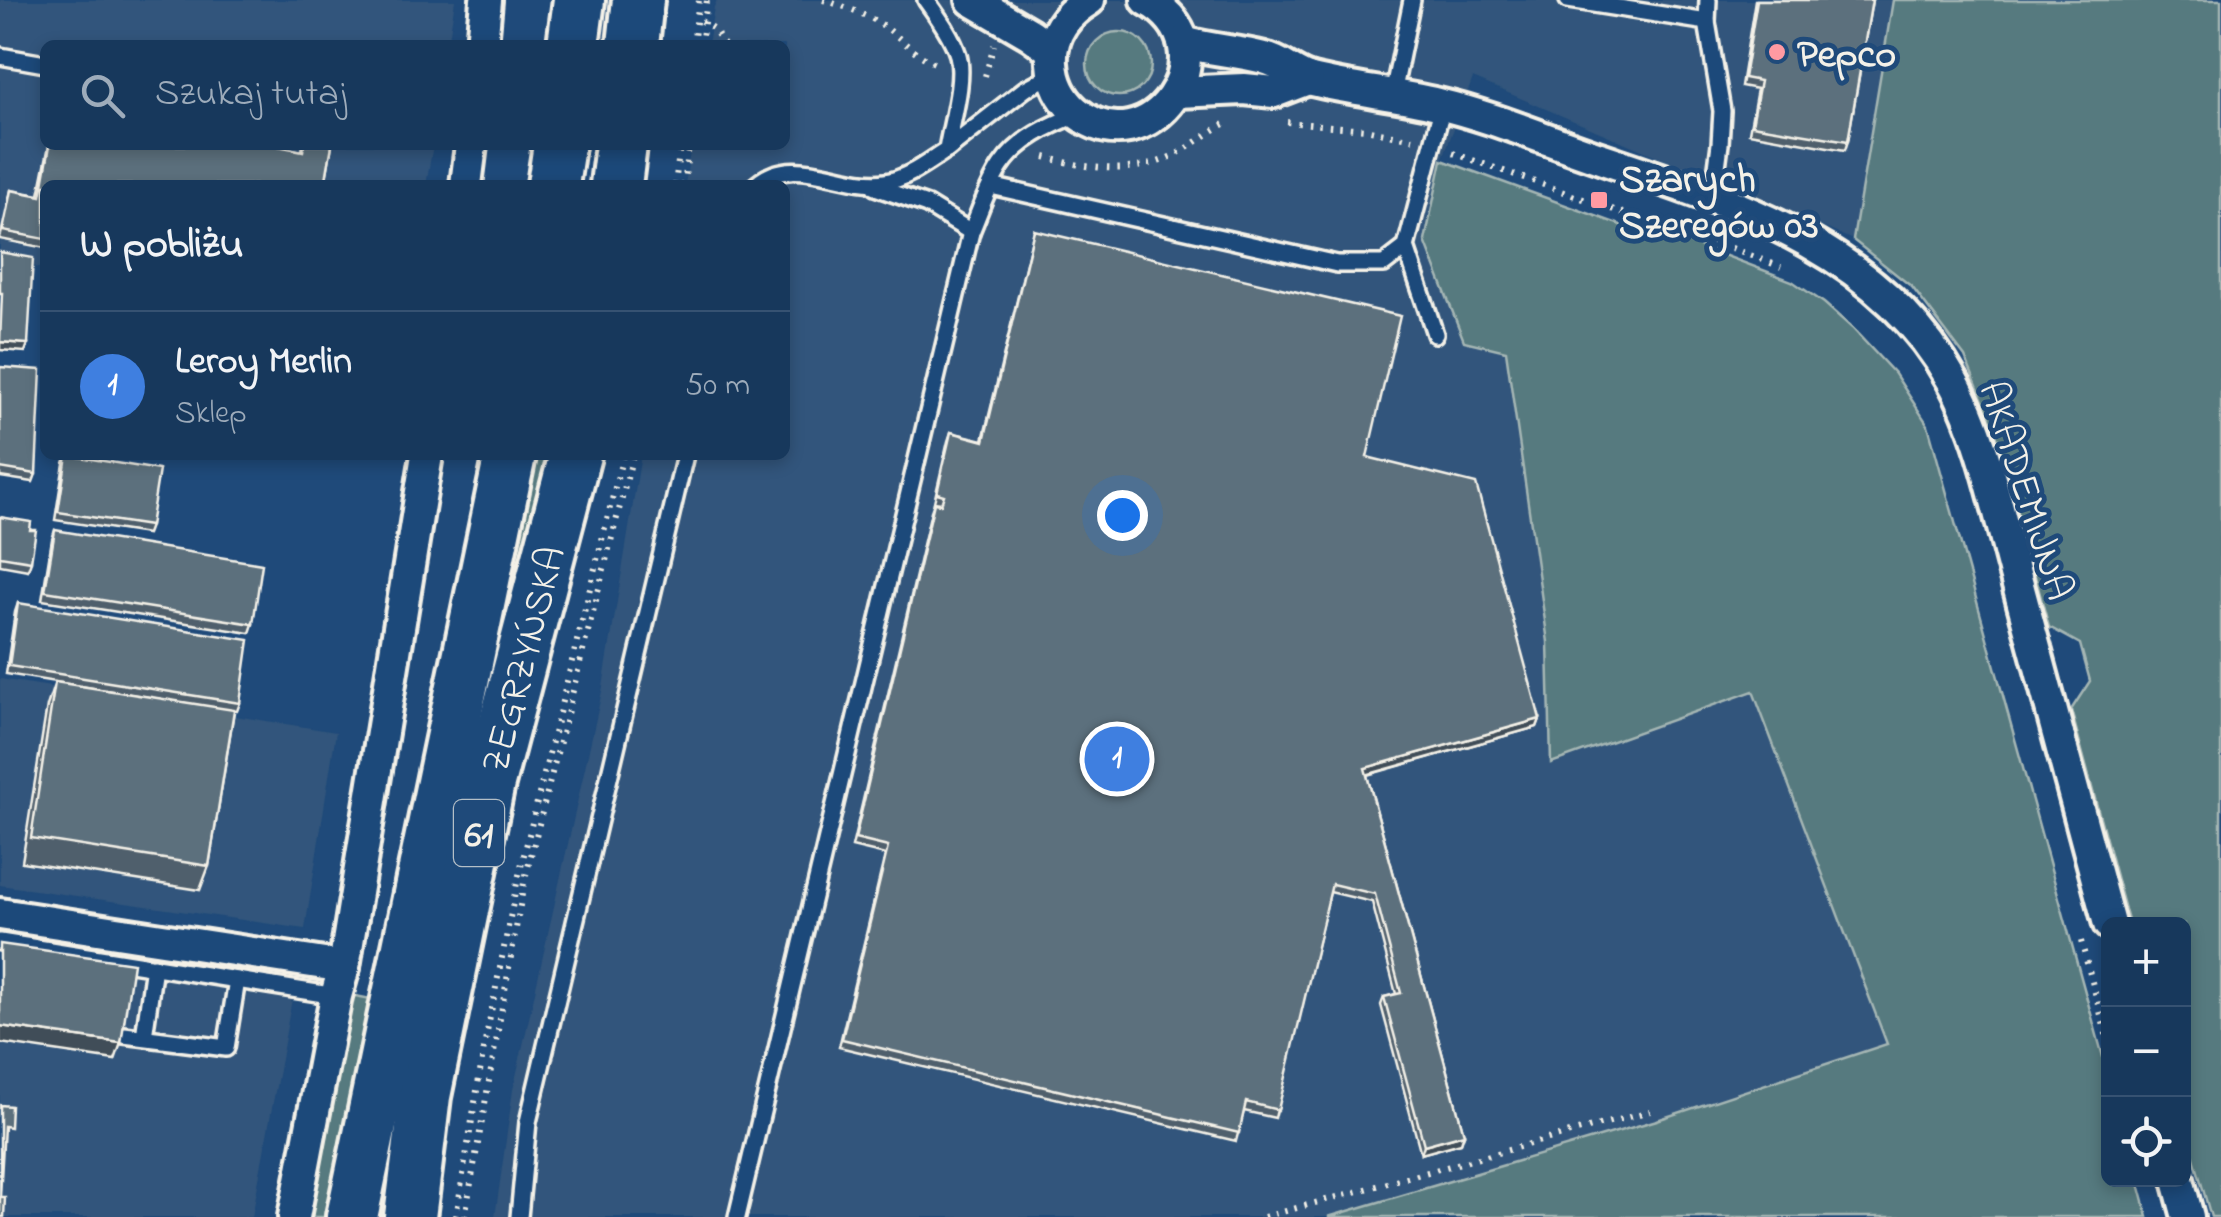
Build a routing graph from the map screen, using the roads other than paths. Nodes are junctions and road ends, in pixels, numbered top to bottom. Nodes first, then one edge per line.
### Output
1 (486, 0) edge
2 (579, 0) edge
3 (638, 0) edge
4 (926, 0) edge
5 (972, 0) edge
6 (1147, 0) edge
7 (1412, 0) edge
8 (1568, 0) edge
9 (1708, 0) edge
10 (1078, 2) edge
11 (1706, 22) junction
12 (482, 40) edge
13 (574, 40) edge
14 (634, 40) edge
15 (1183, 42) junction
16 (0, 56) edge
17 (1052, 62) junction
18 (40, 63) edge
19 (1308, 79) junction
20 (1177, 92) junction
21 (1393, 94) junction
22 (1443, 105) junction
23 (1079, 114) junction
24 (470, 150) edge
25 (558, 150) edge
26 (620, 150) edge
27 (947, 150) junction
28 (467, 180) edge
29 (554, 180) edge
30 (617, 180) edge
31 (763, 180) edge
32 (867, 184) junction
33 (992, 186) junction
34 (1714, 197) junction
35 (971, 232) junction
36 (1406, 247) junction
37 (1435, 334) dead end
38 (426, 460) edge
39 (509, 460) edge
40 (574, 460) edge
41 (683, 460) edge
42 (0, 914) edge
43 (2108, 917) edge
44 (0, 942) edge
45 (154, 966) junction
46 (237, 980) junction
47 (340, 982) junction
48 (124, 1035) edge
49 (144, 1038) junction
50 (2180, 1187) edge
51 (294, 1217) edge
52 (352, 1217) edge
53 (410, 1217) edge
54 (519, 1217) edge
55 (737, 1217) edge
56 (2188, 1217) edge

1 - 12 street
2 - 13 main road
3 - 14 main road
4 - 27 lane
5 - 17 street
6 - 15 street
7 - 21 lane
8 - 11 lane
9 - 11 lane
10 - 17 street
11 - 34 lane
15 - 19 street, AKADEMIJNA
15 - 20 street
16 - 18 lane
17 - 23 street
17 - 27 lane
19 - 20 street, AKADEMIJNA
19 - 21 street, AKADEMIJNA
20 - 23 street
21 - 22 street, AKADEMIJNA
22 - 34 street, AKADEMIJNA
22 - 36 lane
23 - 33 lane
24 - 28 street
25 - 29 main road
26 - 30 main road
27 - 32 lane
31 - 32 lane
32 - 35 lane
33 - 35 lane
33 - 36 lane
34 - 43 street, AKADEMIJNA
35 - 55 lane
36 - 37 lane
38 - 47 street
39 - 52 main road, ZEGRZYŃSKA / 61
40 - 53 main road, ZEGRZYŃSKA / 61
41 - 54 lane
42 - 47 street
44 - 45 lane
45 - 46 lane
45 - 49 lane
46 - 47 lane
46 - 49 lane
47 - 51 street
48 - 49 lane
50 - 56 street

